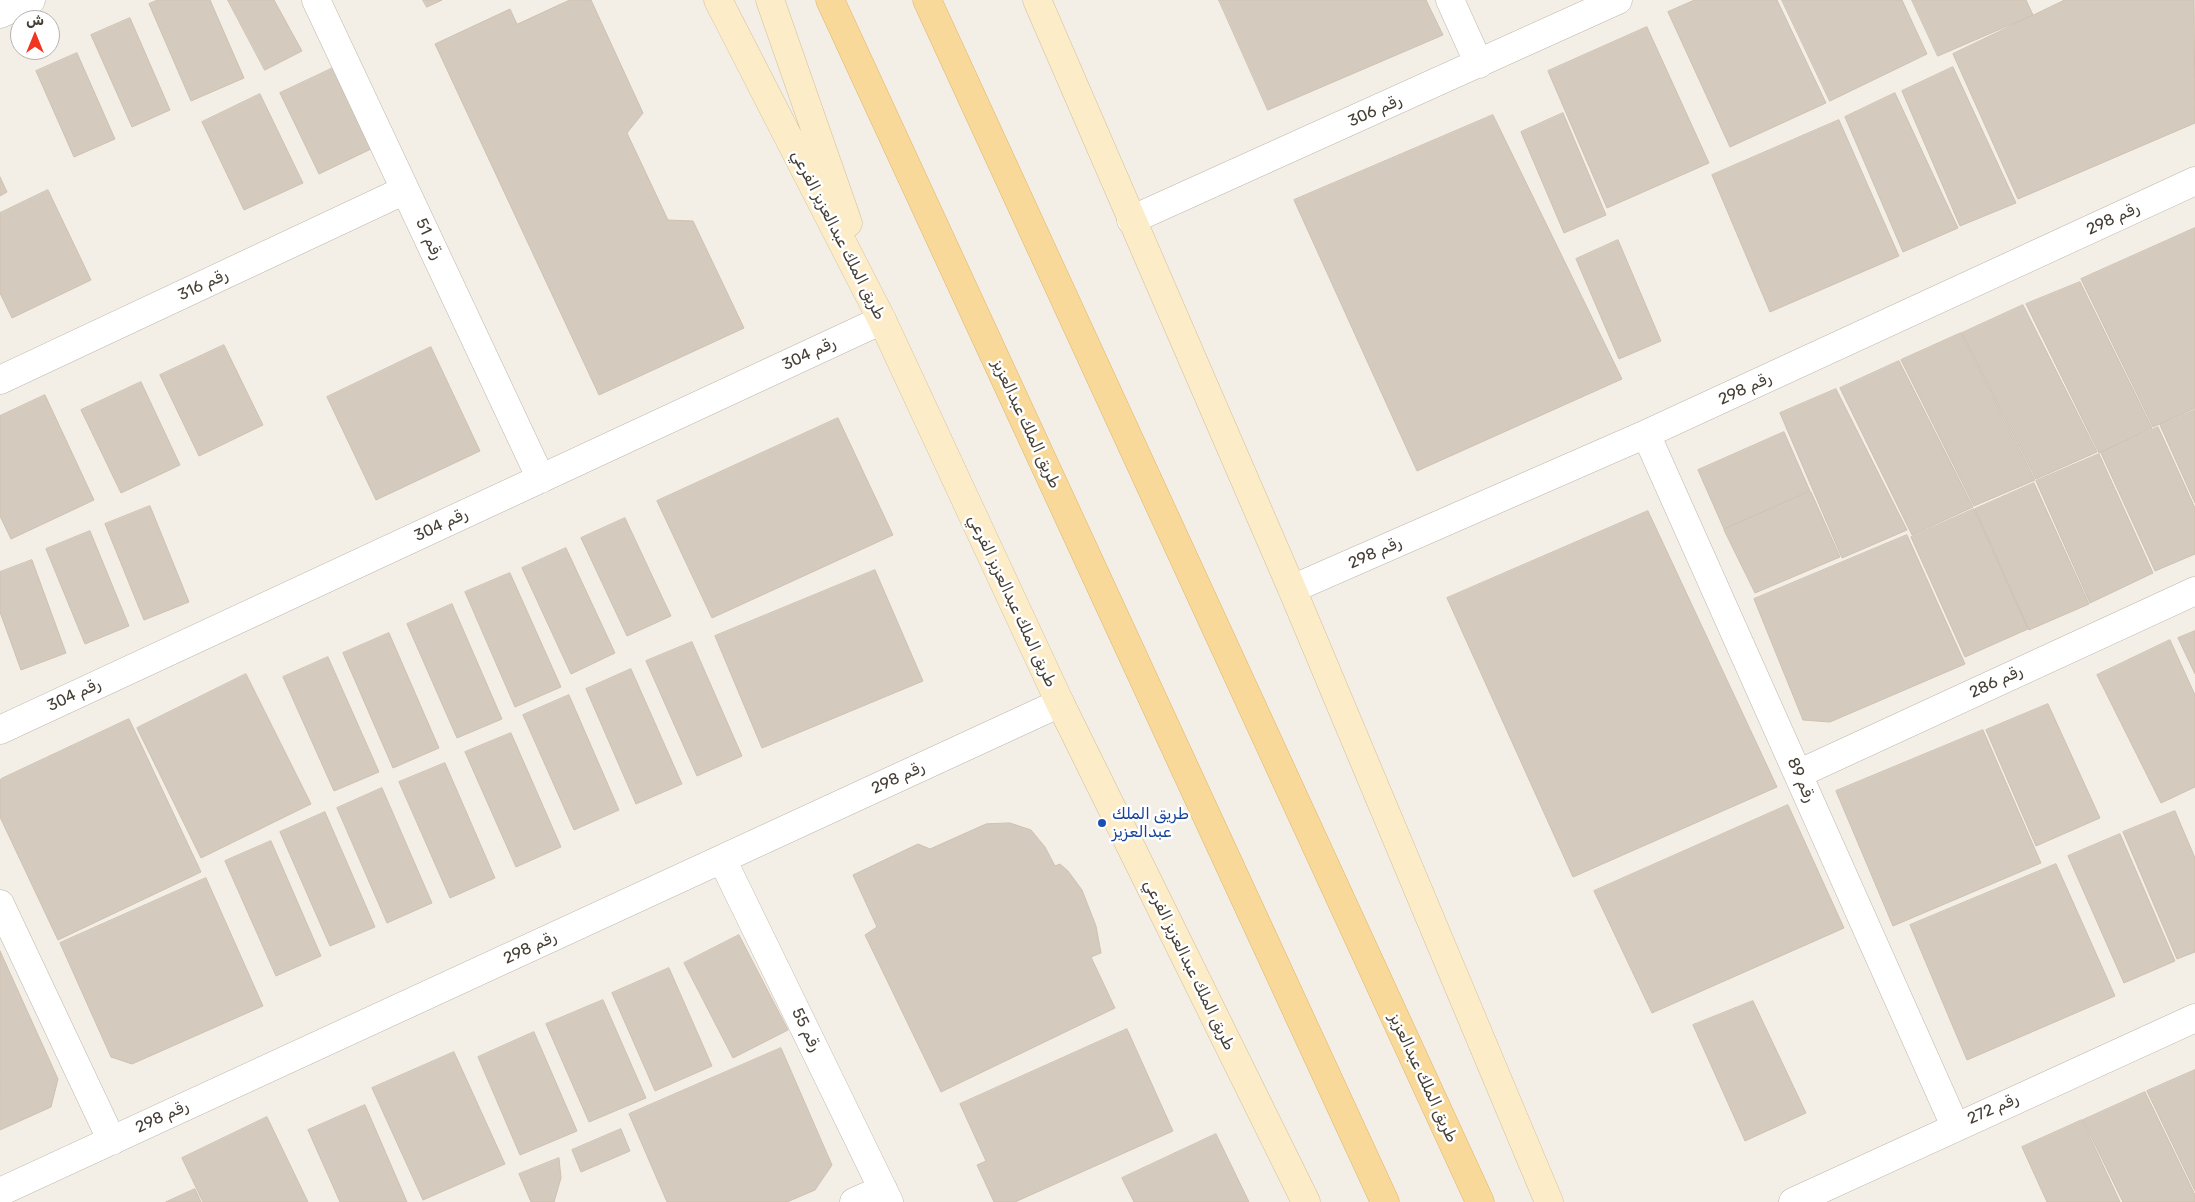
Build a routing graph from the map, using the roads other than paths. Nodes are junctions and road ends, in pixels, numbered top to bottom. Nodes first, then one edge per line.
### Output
1 (31, 0) edge
2 (316, 0) edge
3 (718, 0) edge
4 (770, 0) edge
5 (830, 0) edge
6 (927, 0) edge
7 (1020, 0) edge
8 (1037, 0) edge
9 (1450, 0) edge
10 (1618, 0) edge
11 (0, 14) edge
12 (1479, 64) junction
13 (1084, 109) junction
14 (2195, 180) edge
15 (405, 190) junction
16 (1131, 220) junction
17 (882, 320) junction
18 (0, 380) edge
19 (1646, 434) junction
20 (541, 479) junction
21 (1292, 590) junction
22 (2195, 591) edge
23 (1060, 703) junction
24 (0, 730) edge
25 (1798, 774) junction
26 (722, 859) junction
27 (0, 904) edge
28 (2195, 1018) edge
29 (1955, 1126) junction
30 (112, 1140) junction
31 (0, 1192) edge
32 (886, 1195) edge
33 (854, 1202) edge
34 (1306, 1202) edge
35 (1385, 1202) edge
36 (1480, 1202) edge
37 (1549, 1202) edge
38 (1793, 1202) edge

1 - 11 street
2 - 15 street, رقم 51
3 - 17 main road, طريق الملك عبدالعزيز الفرعي
4 - 17 main road
5 - 35 main road, طريق الملك عبدالعزيز
6 - 36 main road, طريق الملك عبدالعزيز
7 - 13 main road
8 - 13 main road
9 - 12 street
10 - 12 street, رقم 306
12 - 16 street, رقم 306
13 - 16 main road
14 - 19 street, رقم 298
15 - 18 street, رقم 316
15 - 20 street, رقم 51
16 - 21 main road
17 - 20 street, رقم 304
17 - 23 main road, طريق الملك عبدالعزيز الفرعي
19 - 21 street, رقم 298
19 - 25 street, رقم 89
20 - 24 street, رقم 304
21 - 37 main road
22 - 25 street, رقم 286
23 - 26 street, رقم 298
23 - 34 main road, طريق الملك عبدالعزيز الفرعي
25 - 29 street, رقم 89
26 - 30 street, رقم 298
26 - 32 street, رقم 55
27 - 30 street
28 - 29 street, رقم 272
29 - 38 street, رقم 272
30 - 31 street, رقم 298
32 - 33 street

